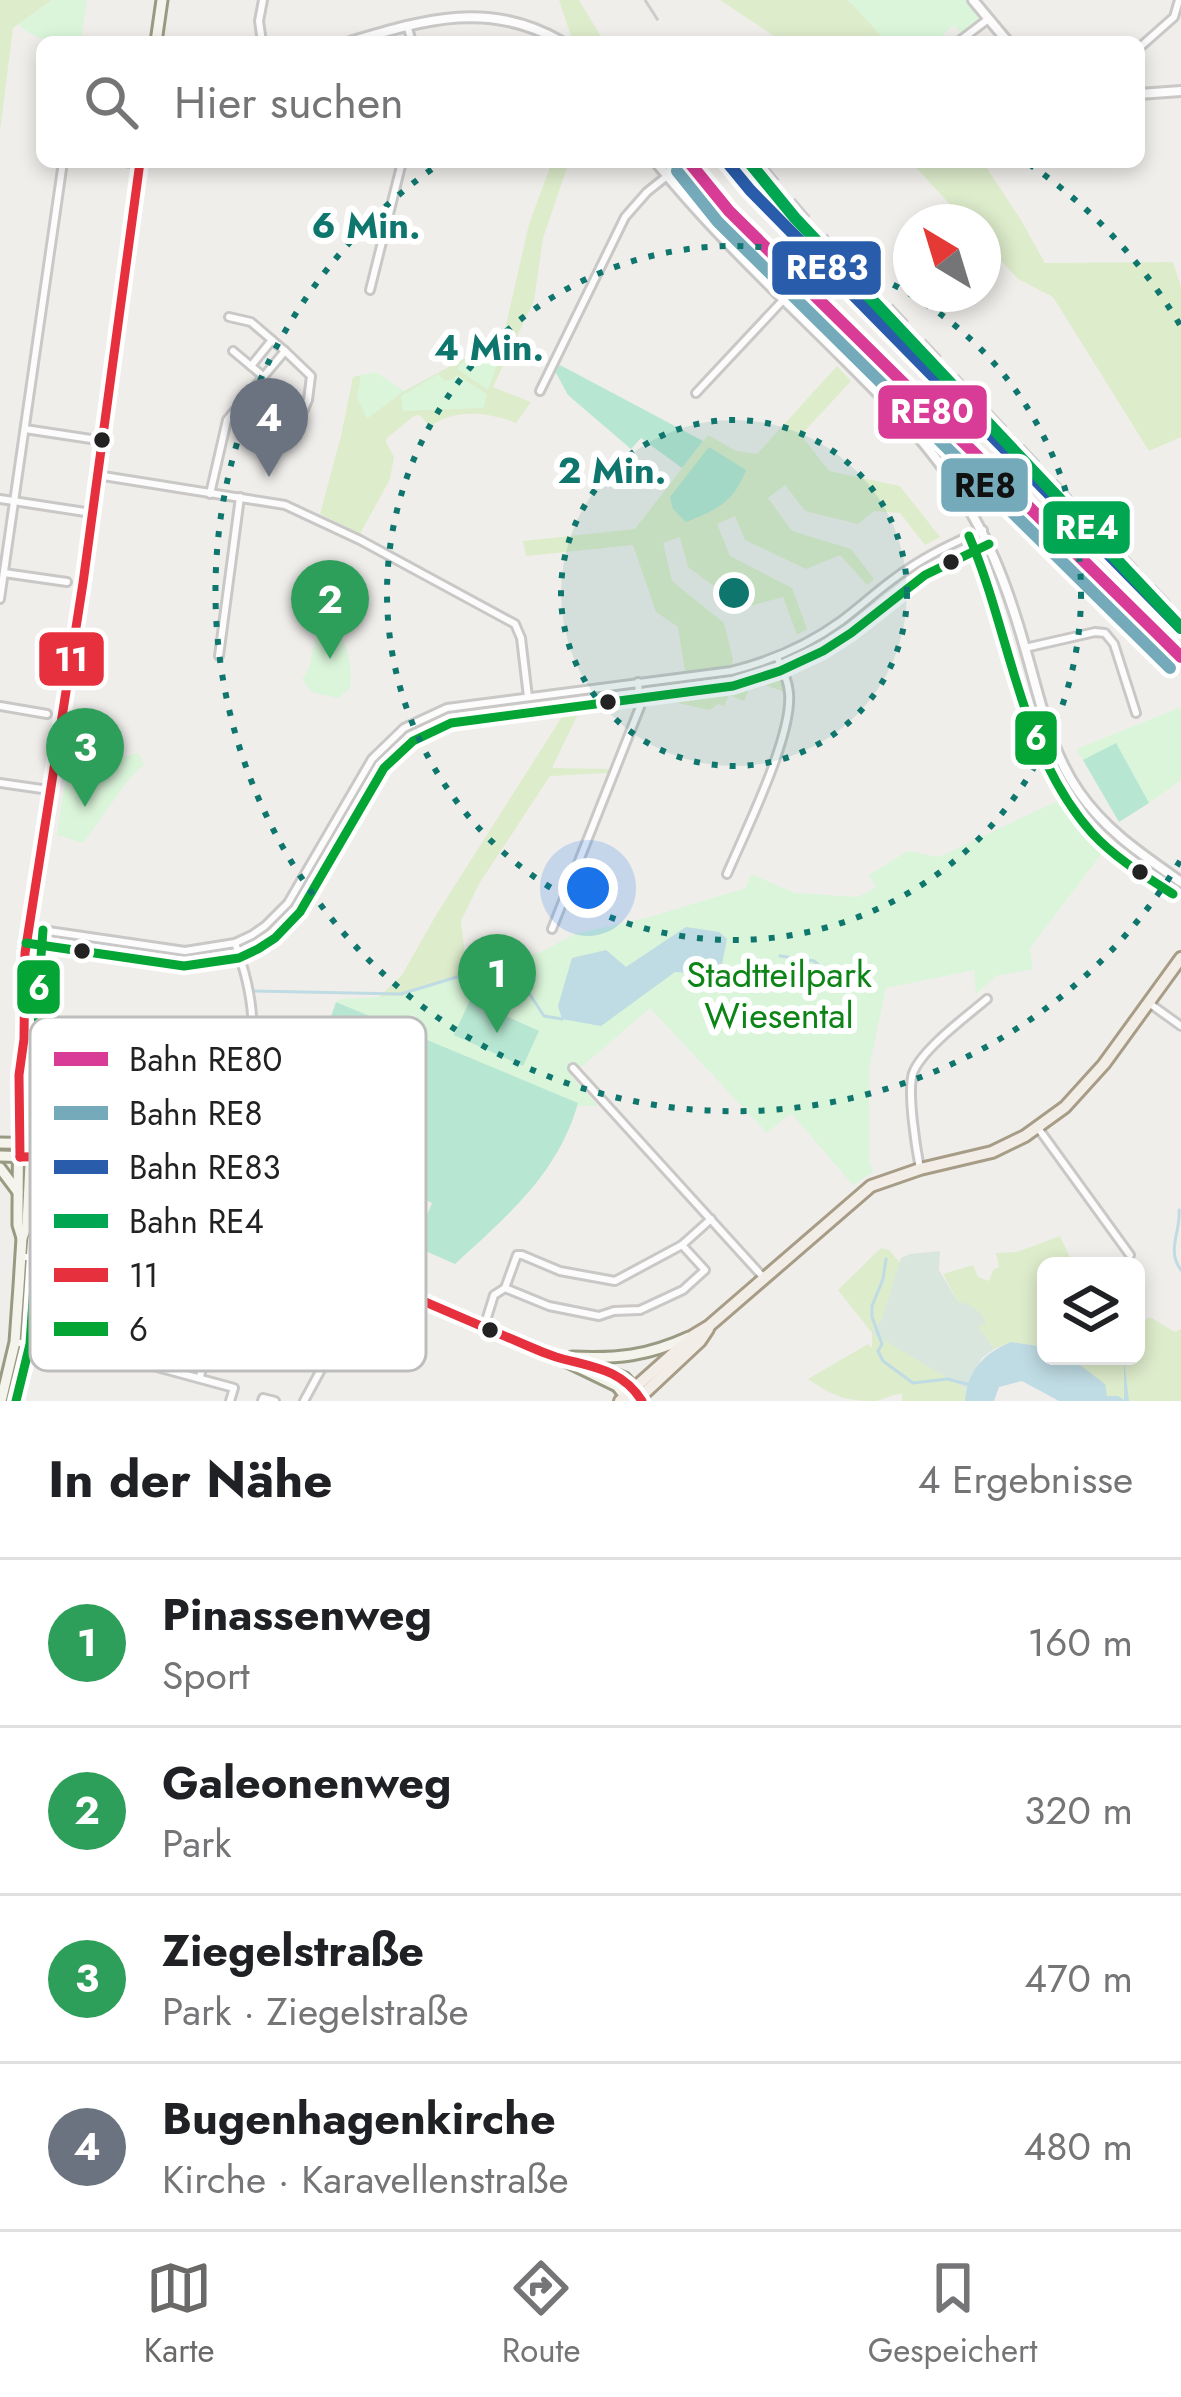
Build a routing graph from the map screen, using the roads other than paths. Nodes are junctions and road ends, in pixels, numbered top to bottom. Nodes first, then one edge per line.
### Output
1 (162, 0) edge
2 (262, 0) edge
3 (973, 0) edge
4 (1179, 0) edge
5 (987, 20) junction
6 (407, 25) junction
7 (157, 36) edge
8 (261, 36) edge
9 (370, 36) edge
10 (410, 36) edge
11 (553, 36) edge
12 (966, 36) edge
13 (1002, 36) edge
14 (1145, 42) edge
15 (1181, 91) edge
16 (1145, 94) edge
17 (61, 168) edge
18 (139, 168) edge
19 (400, 168) edge
20 (661, 168) edge
21 (668, 176) junction
22 (370, 290) dead end
23 (784, 299) junction
24 (229, 317) dead end
25 (272, 340) junction
26 (233, 351) dead end
27 (285, 351) junction
28 (251, 366) junction
29 (263, 376) junction
30 (540, 391) dead end
31 (696, 393) dead end
32 (302, 414) dead end
33 (26, 429) junction
34 (91, 440) dead end
35 (98, 476) junction
36 (210, 494) junction
37 (240, 497) junction
38 (0, 499) edge
39 (15, 501) junction
40 (92, 513) junction
41 (983, 530) junction
42 (4, 573) junction
43 (68, 582) dead end
44 (0, 599) edge
45 (1025, 648) junction
46 (219, 656) dead end
47 (778, 657) junction
48 (638, 682) junction
49 (528, 697) junction
50 (0, 706) edge
51 (1136, 713) dead end
52 (47, 714) dead end
53 (0, 783) edge
54 (50, 790) junction
55 (728, 874) dead end
56 (1181, 882) edge
57 (28, 928) junction
58 (552, 929) dead end
59 (235, 943) junction
60 (1181, 958) edge
61 (987, 999) dead end
62 (1149, 1003) junction
63 (252, 1017) edge
64 (1181, 1026) edge
65 (573, 1068) dead end
66 (1038, 1128) junction
67 (0, 1143) edge
68 (25, 1144) junction
69 (30, 1144) edge
70 (0, 1156) edge
71 (25, 1157) junction
72 (30, 1157) edge
73 (0, 1168) edge
74 (920, 1169) junction
75 (18, 1192) junction
76 (711, 1220) junction
77 (22, 1238) junction
78 (682, 1245) junction
79 (1130, 1255) dead end
80 (21, 1257) junction
81 (30, 1257) edge
82 (763, 1277) junction
83 (505, 1288) junction
84 (426, 1302) edge
85 (710, 1326) junction
86 (484, 1327) junction
87 (694, 1335) junction
88 (15, 1342) junction
89 (30, 1345) edge
90 (557, 1357) junction
91 (572, 1358) junction
92 (176, 1371) edge
93 (201, 1371) edge
94 (320, 1371) edge
95 (200, 1377) junction
96 (635, 1397) edge
97 (263, 1400) edge
98 (1, 1401) edge
99 (230, 1401) edge
100 (275, 1401) edge
101 (304, 1401) edge

1 - 7 main road
2 - 8 street
3 - 5 street
4 - 14 street
5 - 12 street
5 - 13 street
6 - 9 street
6 - 10 street
6 - 11 street
15 - 16 street
17 - 33 street
18 - 35 main road
19 - 22 street
20 - 21 street
21 - 23 street
21 - 30 street
23 - 31 street
23 - 41 street
24 - 25 street
25 - 27 street
25 - 28 street
26 - 28 street
27 - 29 street
27 - 32 street
28 - 29 street
29 - 36 street
33 - 34 street
33 - 39 street
35 - 36 street
35 - 40 main road
36 - 37 street
37 - 46 street
37 - 49 street
38 - 39 street
39 - 40 street
39 - 42 street
40 - 54 main road
41 - 45 street
41 - 47 street
42 - 43 street
42 - 44 street
45 - 51 street
45 - 56 street
47 - 48 street
47 - 55 street
48 - 49 street
48 - 58 street
49 - 59 street
50 - 52 street
53 - 54 street
54 - 57 main road
57 - 59 street
57 - 68 main road
59 - 63 street
60 - 62 main road
61 - 74 street
62 - 64 street
62 - 66 main road
65 - 76 street
66 - 74 main road
66 - 79 street
67 - 68 main road
68 - 69 main road
68 - 71 main road
70 - 71 main road
71 - 72 main road
71 - 75 main road
71 - 77 main road
73 - 75 main road
74 - 82 main road
75 - 77 main road
76 - 78 street
76 - 82 street
77 - 80 main road
78 - 83 street
78 - 83 street
80 - 81 street
80 - 88 main road
82 - 85 main road
83 - 86 street
84 - 86 main road
85 - 87 main road
85 - 96 main road
86 - 90 main road
87 - 91 main road
87 - 96 main road
88 - 89 street
88 - 98 main road
90 - 91 main road
90 - 96 main road
91 - 96 main road
92 - 95 street
93 - 95 street
94 - 101 street
95 - 99 street
97 - 100 street

